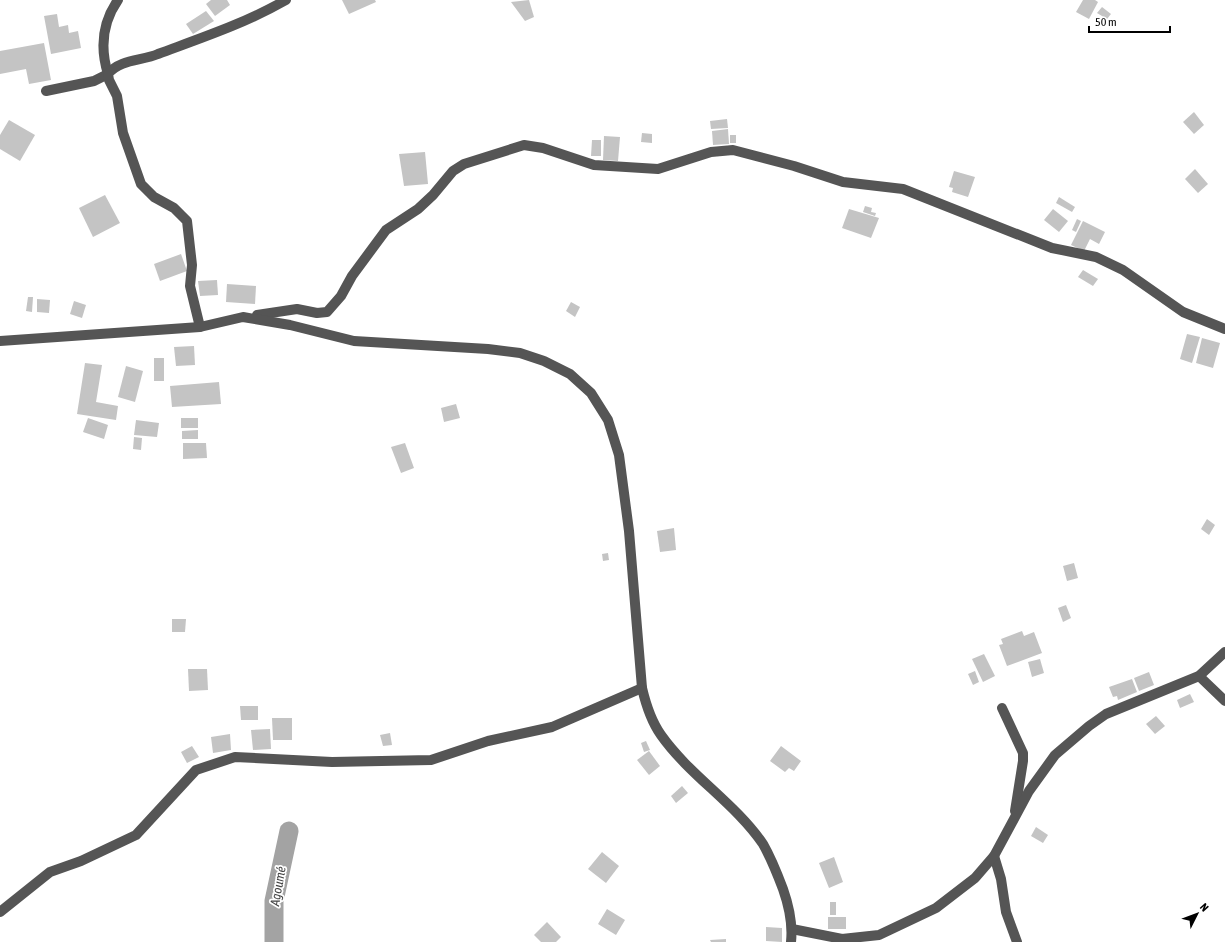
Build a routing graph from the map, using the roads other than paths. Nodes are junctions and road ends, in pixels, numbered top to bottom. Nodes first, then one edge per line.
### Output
1 (118, 0) edge
2 (286, 0) edge
3 (108, 74) junction
4 (46, 92) dead end
5 (243, 317) junction
6 (200, 326) junction
7 (1225, 329) edge
8 (0, 341) edge
9 (1225, 652) edge
10 (1199, 676) junction
11 (642, 688) junction
12 (1225, 702) edge
13 (1002, 708) dead end
14 (1014, 817) junction
15 (994, 856) junction
16 (0, 912) edge
17 (792, 929) junction
18 (791, 942) edge
19 (1017, 942) edge

1 - 3 street
2 - 3 street
3 - 4 street
3 - 6 street
5 - 6 street
5 - 7 street
5 - 11 street
6 - 8 street
9 - 10 street
10 - 12 street
10 - 14 street
11 - 16 street
11 - 17 street
13 - 14 street
14 - 15 street
15 - 17 street
15 - 19 street
17 - 18 street

